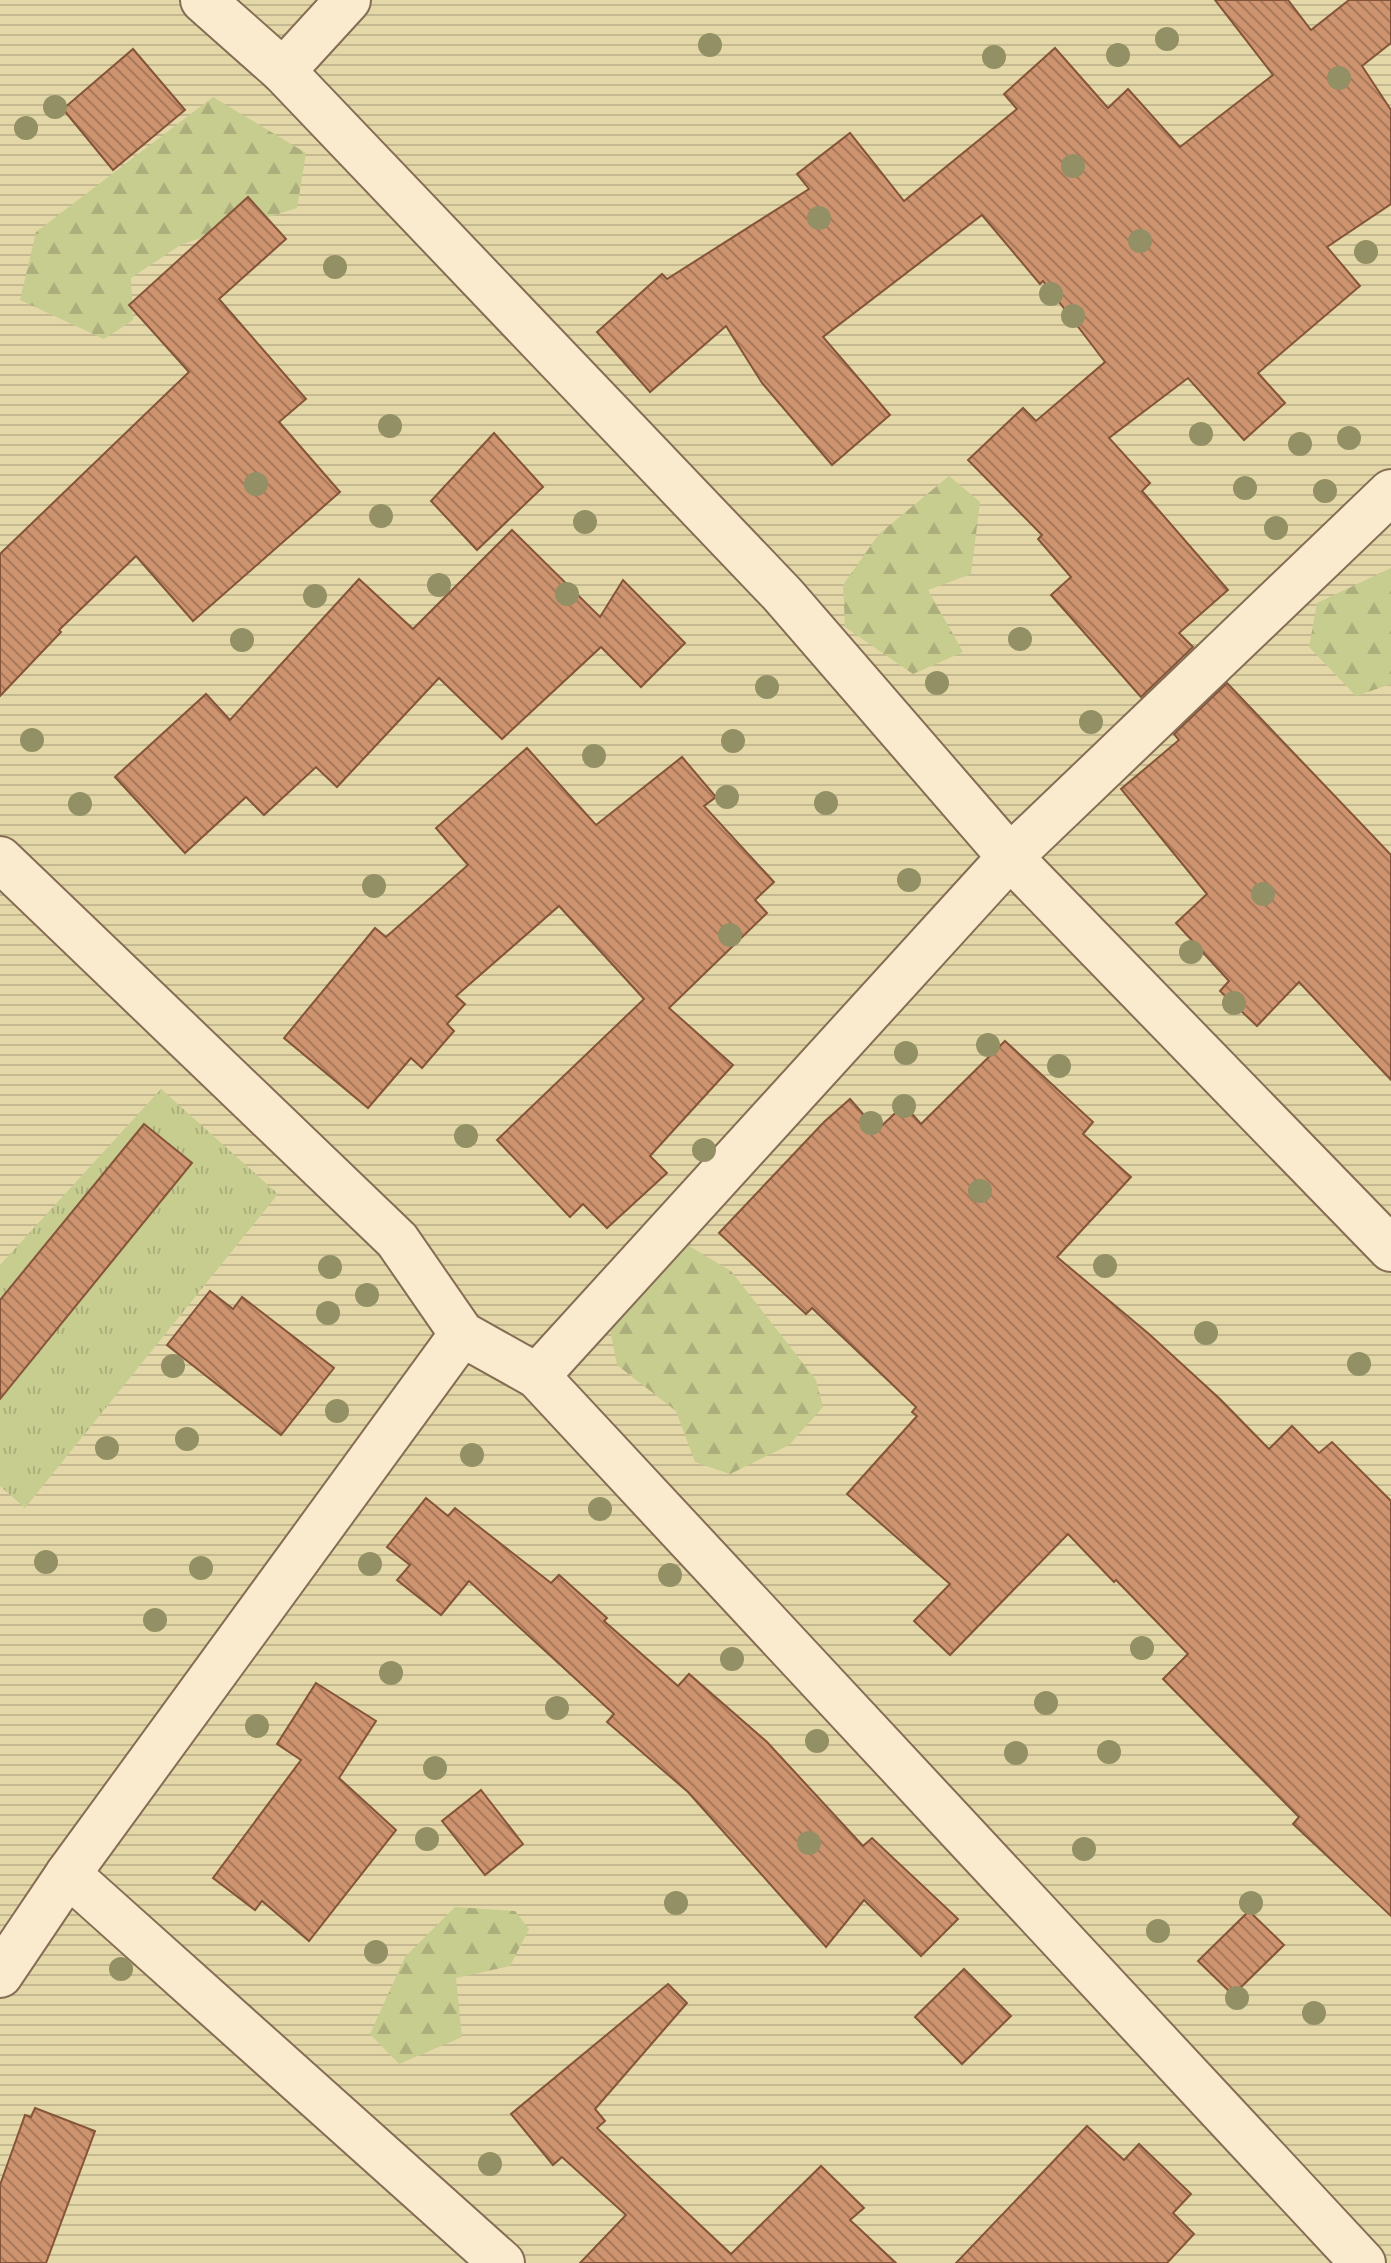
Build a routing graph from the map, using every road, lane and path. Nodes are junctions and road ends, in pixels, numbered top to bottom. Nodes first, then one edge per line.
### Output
1 (203, 0) edge
2 (348, 0) edge
3 (283, 71) junction
4 (1391, 492) edge
5 (1010, 857) junction
6 (0, 859) edge
7 (1391, 1249) edge
8 (462, 1334) junction
9 (537, 1376) junction
10 (68, 1874) junction
11 (0, 1975) edge
12 (502, 2263) edge
13 (1363, 2263) edge

1 - 3 street
2 - 3 street
3 - 5 street
4 - 5 street
5 - 7 street
5 - 9 street
6 - 8 street
8 - 9 street
8 - 10 street
9 - 13 street
10 - 11 street
10 - 12 street

